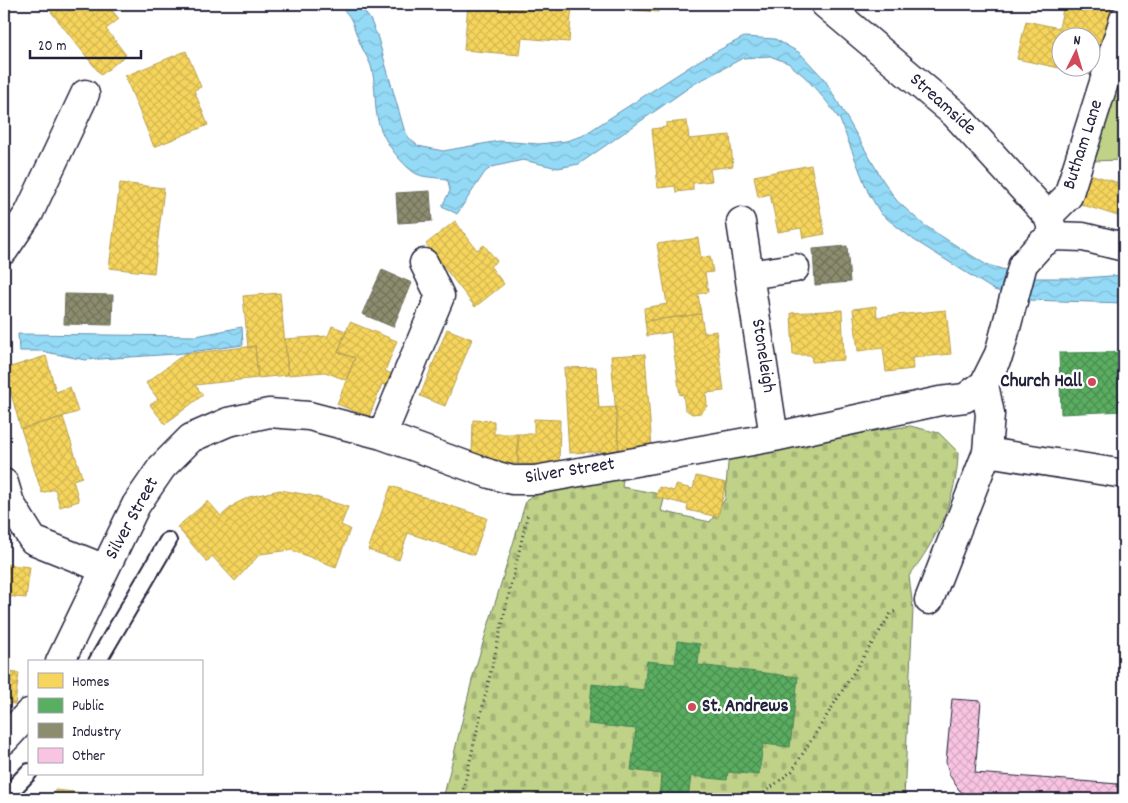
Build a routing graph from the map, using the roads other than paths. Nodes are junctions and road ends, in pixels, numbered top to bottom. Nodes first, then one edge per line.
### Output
1 (825, 4) edge
2 (1124, 19) edge
3 (85, 94) dead end
4 (741, 222) dead end
5 (1051, 226) junction
6 (1124, 247) edge
7 (4, 250) edge
8 (424, 263) dead end
9 (796, 268) dead end
10 (749, 275) junction
11 (984, 384) junction
12 (382, 435) junction
13 (774, 436) junction
14 (987, 452) junction
15 (1124, 474) edge
16 (4, 483) edge
17 (168, 541) dead end
18 (105, 570) junction
19 (930, 600) road end
20 (61, 660) edge
21 (98, 660) edge
22 (28, 714) edge
23 (4, 740) edge
24 (28, 773) edge
25 (4, 798) edge

1 - 5 street, Streamside
2 - 5 street, Butham Lane
3 - 7 street
4 - 10 street, Stoneleigh
5 - 6 street
5 - 11 street, Silver Street
8 - 12 street
9 - 10 street
10 - 13 street, Stoneleigh
11 - 13 street, Silver Street
11 - 14 street
12 - 13 street, Silver Street
12 - 18 street, Silver Street
14 - 15 street
14 - 19 street
16 - 18 street
17 - 21 lane
18 - 20 street, Silver Street
22 - 23 street
24 - 25 lane

